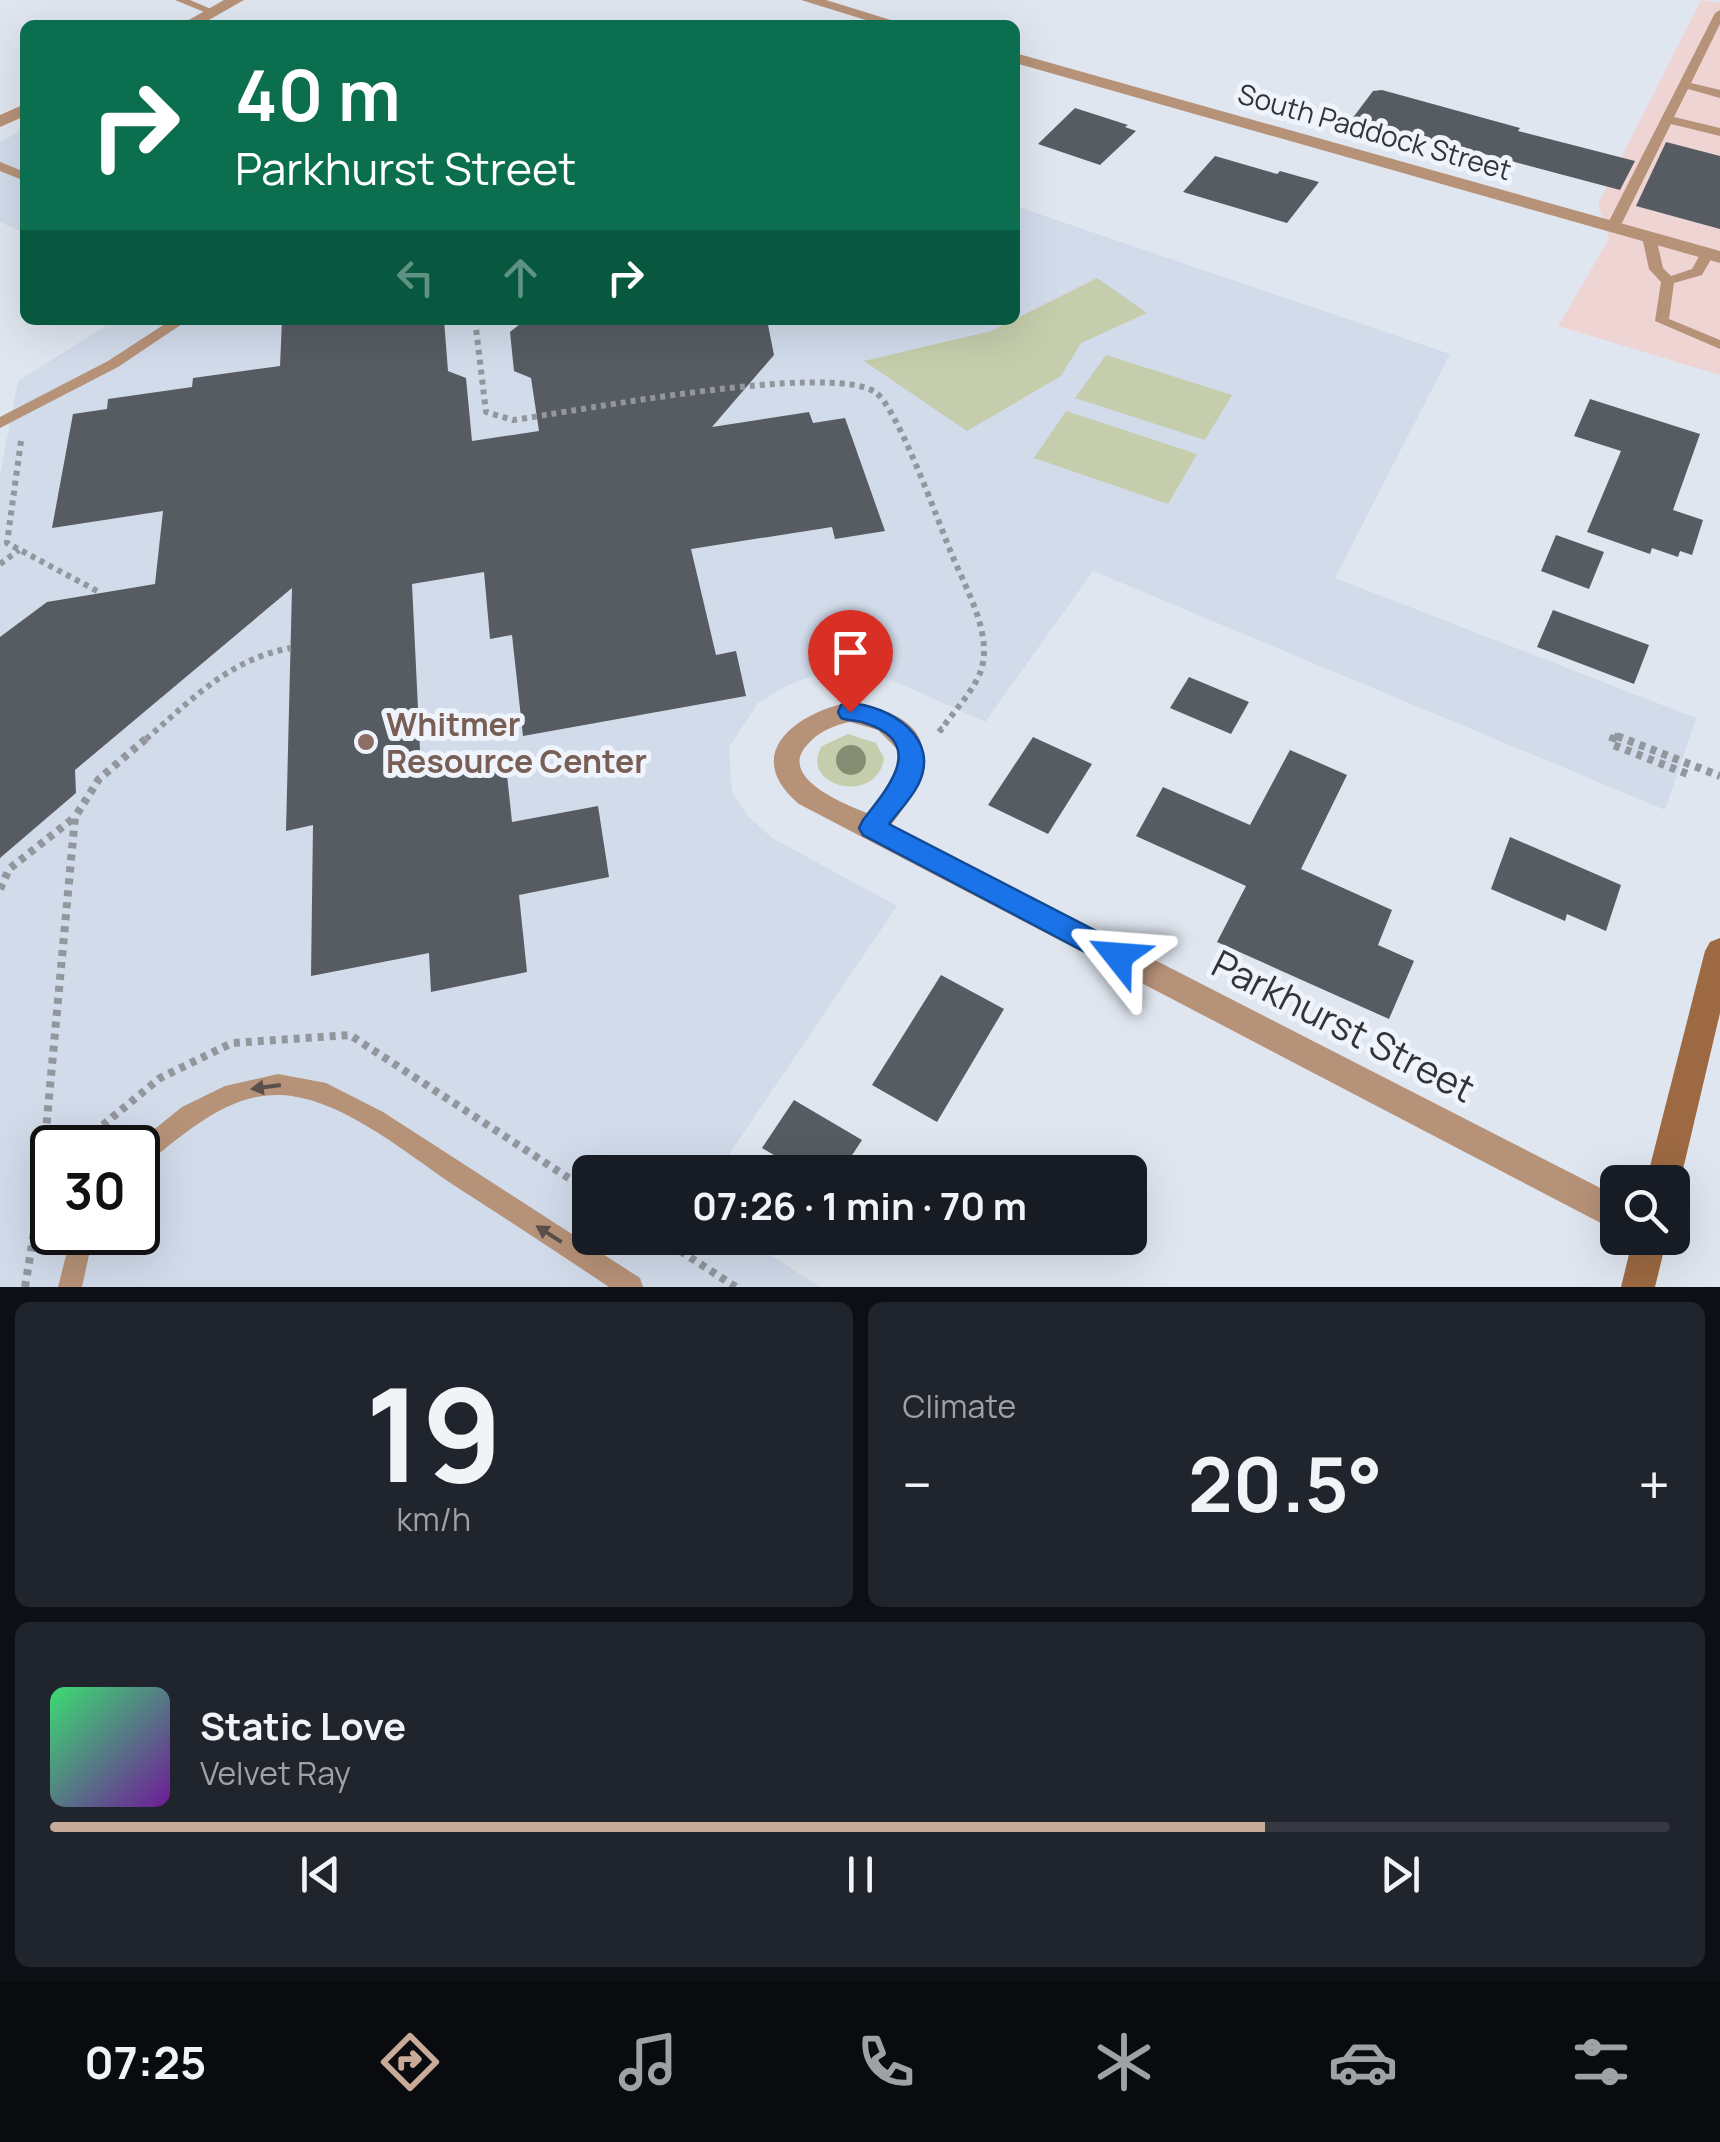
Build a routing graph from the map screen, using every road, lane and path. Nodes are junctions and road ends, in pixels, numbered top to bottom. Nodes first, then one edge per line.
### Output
1 (180, 0) edge
2 (236, 0) edge
3 (809, 0) edge
4 (889, 5) dead end
5 (214, 12) junction
6 (1720, 13) edge
7 (198, 20) edge
8 (864, 20) edge
9 (868, 20) edge
10 (1020, 59) edge
11 (1684, 85) junction
12 (1720, 94) edge
13 (1667, 118) junction
14 (1720, 132) edge
15 (1613, 227) junction
16 (1649, 237) junction
17 (1713, 256) edge
18 (1668, 281) junction
19 (174, 325) edge
20 (476, 325) edge
21 (1720, 344) edge
22 (24, 412) junction
23 (0, 423) edge
24 (20, 550) junction
25 (0, 564) edge
26 (101, 593) dead end
27 (291, 648) dead end
28 (928, 717) dead end
29 (1690, 775) dead end
30 (1720, 776) edge
31 (75, 816) junction
32 (872, 828) junction
33 (10, 869) junction
34 (0, 874) edge
35 (0, 889) edge
36 (1720, 951) edge
37 (46, 1125) edge
38 (160, 1139) edge
39 (1667, 1165) edge
40 (1600, 1206) edge
41 (31, 1255) edge
42 (77, 1255) edge
43 (686, 1255) edge
44 (1646, 1255) edge
45 (26, 1287) edge
46 (70, 1287) edge
47 (631, 1287) edge
48 (736, 1287) edge
49 (1638, 1287) edge

1 - 5 lane
2 - 5 street
3 - 8 street
4 - 9 street
5 - 7 street
6 - 11 lane
10 - 15 street, South Paddock Street
11 - 12 lane
11 - 13 lane
13 - 14 lane
13 - 15 lane
15 - 16 street, South Paddock Street
16 - 17 street, South Paddock Street
16 - 18 lane
17 - 18 lane
18 - 21 lane
19 - 22 lane
20 - 28 path
22 - 23 lane
22 - 24 path
24 - 25 path
24 - 26 path
27 - 31 path
29 - 30 path
31 - 33 path
31 - 37 path
32 - 32 street, Parkhurst Street
32 - 40 street, Parkhurst Street
33 - 34 path
33 - 35 path
36 - 39 main road
47 -> 38 lane
41 - 45 path
42 - 46 lane
43 - 48 path
44 - 49 main road

